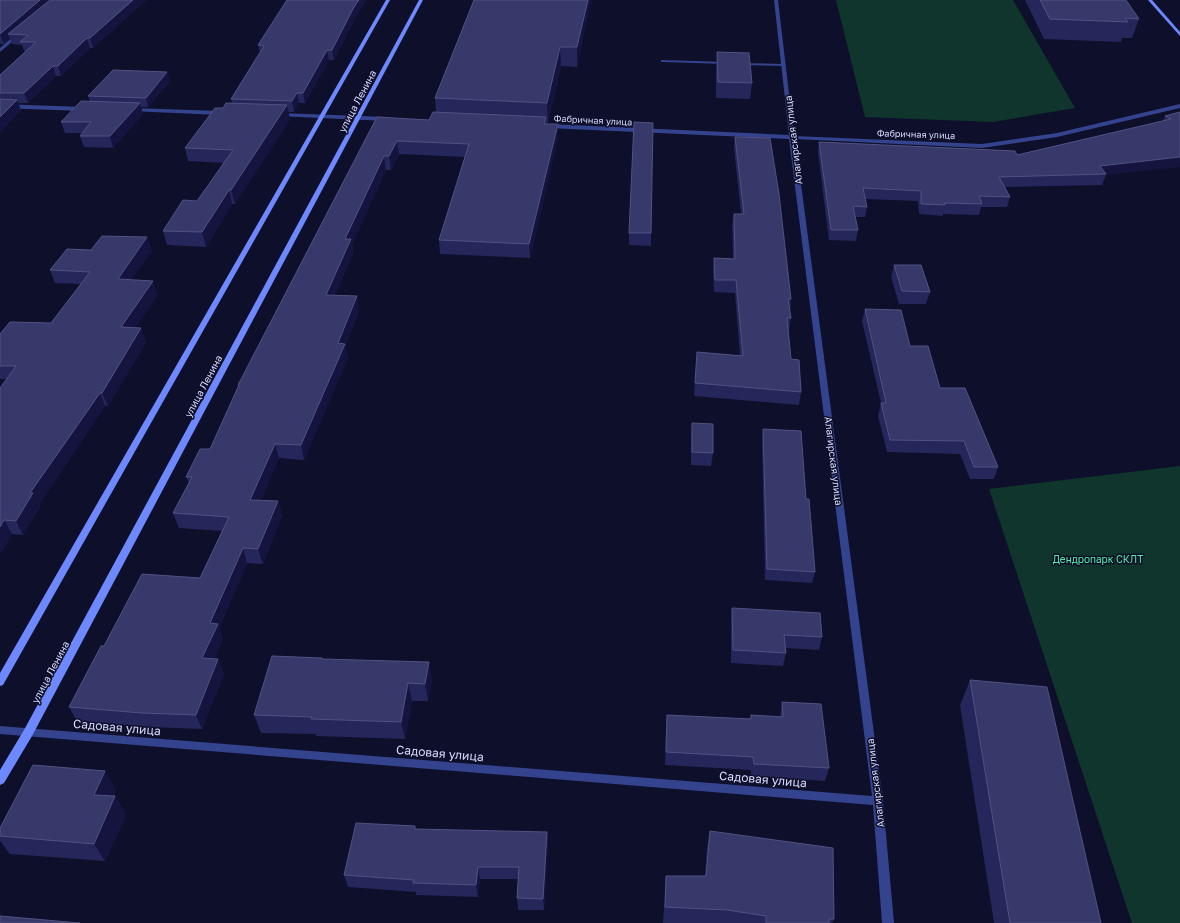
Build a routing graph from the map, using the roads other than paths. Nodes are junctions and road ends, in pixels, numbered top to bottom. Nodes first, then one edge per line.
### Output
1 (388, 0) edge
2 (421, 0) edge
3 (776, 0) edge
4 (1150, 0) edge
5 (24, 31) edge
6 (1180, 35) edge
7 (0, 51) edge
8 (663, 61) dead end
9 (784, 66) junction
10 (0, 106) edge
11 (1180, 106) edge
12 (93, 109) edge
13 (124, 110) edge
14 (226, 113) edge
15 (273, 114) edge
16 (320, 116) junction
17 (359, 118) junction
18 (391, 119) edge
19 (540, 126) edge
20 (792, 138) junction
21 (0, 682) edge
22 (0, 730) edge
23 (28, 732) junction
24 (0, 780) edge
25 (878, 801) junction
26 (888, 923) edge

1 - 16 street
2 - 17 street, улица Ленина
3 - 9 street, Алагирская улица
4 - 6 street
5 - 7 street
8 - 9 street
9 - 20 street, Алагирская улица
10 - 12 street
11 - 20 street, Фабричная улица
13 - 14 street
15 - 16 street
16 - 17 street
16 - 21 street
17 - 18 street
17 - 23 street, улица Ленина
19 - 20 street, Фабричная улица
20 - 25 street, Алагирская улица
22 - 23 street, Садовая улица
23 - 24 street, улица Ленина
23 - 25 street, Садовая улица
25 - 26 street, Алагирская улица

